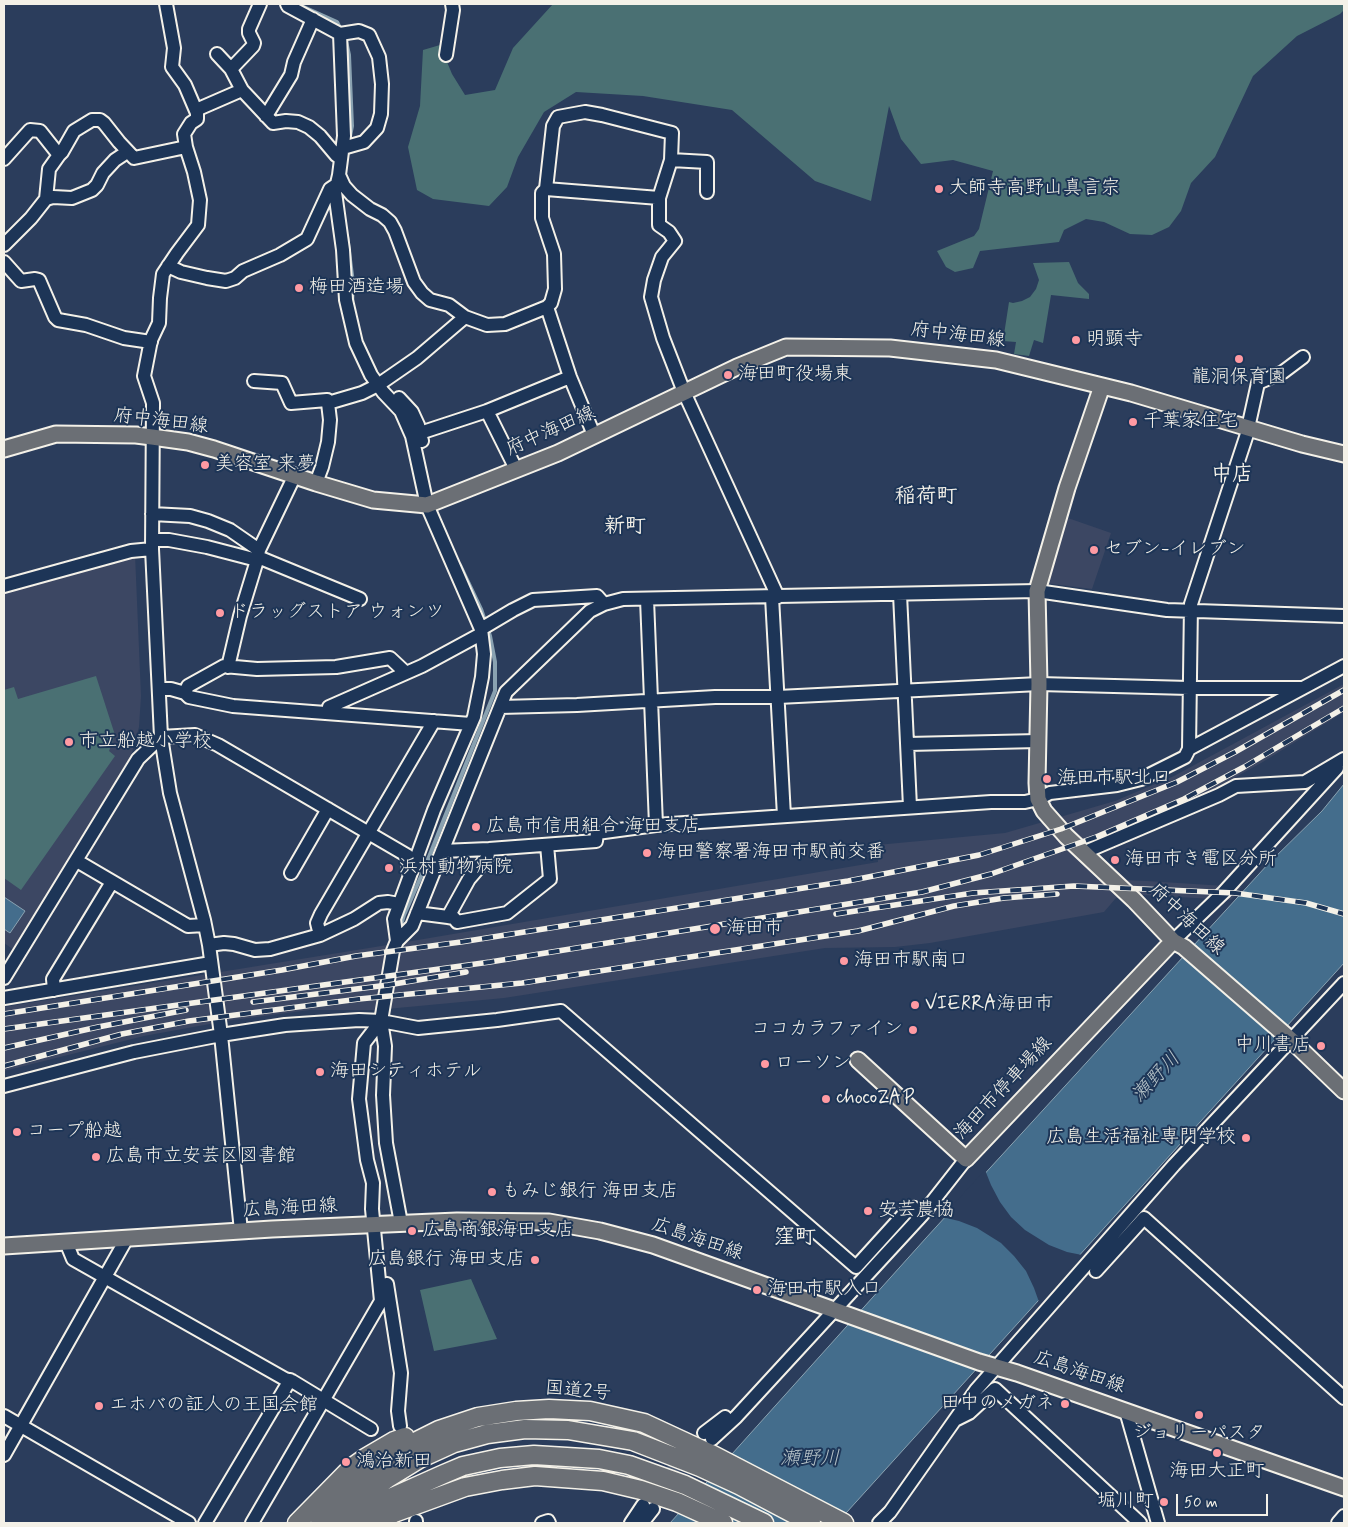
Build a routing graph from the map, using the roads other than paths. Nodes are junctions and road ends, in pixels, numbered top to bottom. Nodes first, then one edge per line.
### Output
1 (166, 4) edge
2 (260, 4) edge
3 (287, 4) edge
4 (452, 4) edge
5 (313, 19) junction
6 (340, 34) junction
7 (217, 54) dead end
8 (446, 55) dead end
9 (231, 69) junction
10 (242, 90) junction
11 (196, 110) junction
12 (266, 116) junction
13 (186, 147) junction
14 (127, 152) junction
15 (342, 153) junction
16 (58, 155) junction
17 (4, 159) edge
18 (671, 160) junction
19 (337, 180) junction
20 (546, 189) junction
21 (707, 192) dead end
22 (659, 198) junction
23 (46, 199) junction
24 (4, 245) edge
25 (4, 262) edge
26 (168, 266) junction
27 (547, 307) junction
28 (465, 317) junction
29 (151, 342) junction
30 (1303, 357) dead end
31 (570, 376) junction
32 (254, 382) dead end
33 (381, 383) junction
34 (1102, 386) junction
35 (684, 392) junction
36 (328, 403) junction
37 (487, 411) junction
38 (1248, 428) junction
39 (420, 433) junction
40 (594, 435) junction
41 (152, 437) junction
42 (4, 449) edge
43 (1344, 454) edge
44 (516, 469) junction
45 (295, 475) junction
46 (316, 483) junction
47 (423, 486) junction
48 (426, 505) junction
49 (152, 514) junction
50 (152, 544) junction
51 (258, 556) junction
52 (4, 586) edge
53 (1038, 591) junction
54 (900, 594) junction
55 (775, 597) junction
56 (360, 599) dead end
57 (646, 599) junction
58 (604, 604) junction
59 (1191, 611) junction
60 (1344, 616) edge
61 (484, 628) junction
62 (1344, 666) edge
63 (228, 667) junction
64 (406, 673) junction
65 (1039, 684) junction
66 (1189, 688) junction
67 (1306, 688) junction
68 (159, 689) junction
69 (904, 690) junction
70 (185, 693) junction
71 (778, 697) junction
72 (650, 701) junction
73 (500, 707) junction
74 (329, 713) junction
75 (481, 721) junction
76 (434, 722) junction
77 (161, 737) junction
78 (1038, 742) junction
79 (908, 744) junction
80 (1189, 748) junction
81 (1344, 760) edge
82 (1038, 800) junction
83 (910, 807) junction
84 (328, 809) junction
85 (784, 816) junction
86 (656, 825) junction
87 (369, 833) junction
88 (547, 845) junction
89 (433, 846) junction
90 (489, 849) junction
91 (1085, 852) junction
92 (408, 856) junction
93 (77, 861) junction
94 (291, 872) dead end
95 (409, 880) junction
96 (112, 882) junction
97 (399, 904) junction
98 (417, 913) junction
99 (448, 917) junction
100 (205, 925) junction
101 (320, 935) junction
102 (397, 941) junction
103 (1178, 944) junction
104 (209, 945) junction
105 (210, 963) junction
106 (4, 978) edge
107 (1344, 983) edge
108 (54, 990) junction
109 (4, 998) edge
110 (381, 1021) junction
111 (221, 1034) junction
112 (1287, 1037) junction
113 (858, 1060) dead end
114 (4, 1086) edge
115 (1344, 1091) edge
116 (966, 1159) junction
117 (922, 1215) junction
118 (388, 1224) junction
119 (241, 1231) junction
120 (127, 1238) junction
121 (376, 1241) junction
122 (1115, 1241) junction
123 (66, 1242) junction
124 (4, 1246) edge
125 (1096, 1271) dead end
126 (105, 1277) junction
127 (841, 1312) junction
128 (997, 1366) junction
129 (290, 1380) junction
130 (1344, 1398) edge
131 (323, 1401) junction
132 (1126, 1411) junction
133 (4, 1416) edge
134 (953, 1421) junction
135 (21, 1426) junction
136 (371, 1429) dead end
137 (411, 1441) junction
138 (710, 1442) junction
139 (4, 1455) edge
140 (1344, 1488) edge
141 (424, 1502) junction
142 (1344, 1516) edge
143 (189, 1523) edge
144 (206, 1523) edge
145 (252, 1523) edge
146 (297, 1523) edge
147 (320, 1523) edge
148 (328, 1523) edge
149 (352, 1523) edge
150 (377, 1523) edge
151 (391, 1523) edge
152 (542, 1523) edge
153 (550, 1523) edge
154 (631, 1523) edge
155 (642, 1523) edge
156 (723, 1523) edge
157 (764, 1523) edge
158 (811, 1523) edge
159 (844, 1523) edge
160 (879, 1523) edge
161 (1140, 1523) edge
162 (1158, 1523) edge
163 (1338, 1523) edge

1 - 11 street
2 - 9 street
3 - 5 street
4 - 8 street
5 - 6 street
5 - 12 street
6 - 15 street
6 - 15 street
7 - 9 street
9 - 10 street
10 - 11 street
10 - 12 street
11 - 13 street
12 - 15 street
13 - 14 street
13 - 26 street
14 - 16 street
14 - 23 street
15 - 19 street
16 - 17 street
16 - 23 street
18 - 20 street
18 - 21 street
18 - 22 street
19 - 26 street
19 - 28 street
19 - 33 street
20 - 22 street
20 - 27 street
22 - 35 street
23 - 24 street
25 - 29 street
26 - 29 street
27 - 28 street
27 - 31 street
28 - 33 street
29 - 41 street
30 - 38 street
31 - 37 street
31 - 40 street
32 - 36 street
33 - 36 street
33 - 39 street
33 - 47 street
34 - 35 main road, 府中海田線
34 - 38 main road, 府中海田線
34 - 53 main road
35 - 40 main road, 府中海田線
35 - 55 street
36 - 46 street
37 - 39 street
37 - 44 street
38 - 43 main road, 府中海田線
38 - 59 street
39 - 47 street
40 - 44 main road, 府中海田線
41 - 42 main road, 府中海田線
41 - 45 main road, 府中海田線
41 - 49 street
44 - 48 main road, 府中海田線
45 - 46 main road, 府中海田線
45 - 51 street
46 - 48 main road, 府中海田線
47 - 48 street
48 - 61 street
49 - 50 street
49 - 51 street
50 - 51 street
50 - 52 street
50 - 68 street
51 - 56 street
51 - 63 street
53 - 54 street
53 - 59 street
53 - 65 main road
54 - 55 street
54 - 69 street
55 - 57 street
55 - 71 street
57 - 58 street
57 - 72 street
58 - 61 street
58 - 73 street
59 - 60 street
59 - 66 street
61 - 64 street
61 - 75 street
62 - 67 street
63 - 64 street
63 - 70 street
64 - 74 street
65 - 66 street
65 - 69 street
65 - 78 main road
66 - 67 street
66 - 80 street
67 - 80 street
68 - 70 street
68 - 77 street
69 - 71 street
69 - 79 street
70 - 74 street
71 - 72 street
71 - 85 street
72 - 73 street
72 - 86 street
73 - 75 street
74 - 76 street
75 - 76 street
75 - 89 street
75 - 89 street
76 - 87 street
77 - 84 street
77 - 93 street
77 - 100 street
78 - 79 street
78 - 82 main road
79 - 83 street
80 - 82 street
81 - 91 street
81 - 103 street
82 - 83 street
82 - 91 main road, 府中海田線
83 - 85 street
84 - 87 street
84 - 94 street
85 - 86 street
86 - 88 street
87 - 92 street
87 - 101 street
88 - 90 street
88 - 99 street
89 - 90 street
89 - 92 street
89 - 95 street
89 - 98 street
90 - 99 street
91 - 103 main road, 府中海田線
92 - 95 street
93 - 96 street
93 - 106 street
95 - 97 street
96 - 100 street
96 - 108 street
97 - 101 street
97 - 102 street
98 - 99 street
98 - 102 street
100 - 104 street
101 - 104 street
102 - 110 street
103 - 112 main road, 府中海田線
103 - 116 main road, 海田市停車場線
104 - 105 street
105 - 108 street
105 - 111 street
107 - 112 street
108 - 109 street
110 - 111 street
110 - 117 street
110 - 118 street
110 - 118 street
111 - 114 street
111 - 119 street
112 - 115 main road, 府中海田線
112 - 122 street
113 - 116 main road, 海田市停車場線
116 - 117 street
117 - 127 street
118 - 119 main road, 広島海田線
118 - 121 street
118 - 127 main road, 広島海田線
119 - 120 main road, 広島海田線
120 - 123 main road, 広島海田線
120 - 126 street
121 - 131 street
121 - 137 street
122 - 125 street
122 - 128 street
122 - 130 street
123 - 124 main road, 広島海田線
123 - 126 street
126 - 129 street
126 - 135 street
127 - 128 main road, 広島海田線
127 - 138 street
128 - 132 main road, 広島海田線
128 - 134 street
129 - 131 street
129 - 144 street
131 - 136 street
131 - 145 street
132 - 140 main road, 広島海田線
132 - 162 street
133 - 135 street
134 - 160 street
134 - 161 street
135 - 139 street
135 - 143 street
137 - 138 highway, 国道2号
137 - 146 highway
137 - 147 highway
137 - 148 highway
137 - 158 highway
138 - 159 highway, 国道2号
141 - 150 highway
141 - 151 highway
141 - 156 highway
142 - 163 street
149 - 157 highway
152 - 153 street
154 - 155 street

